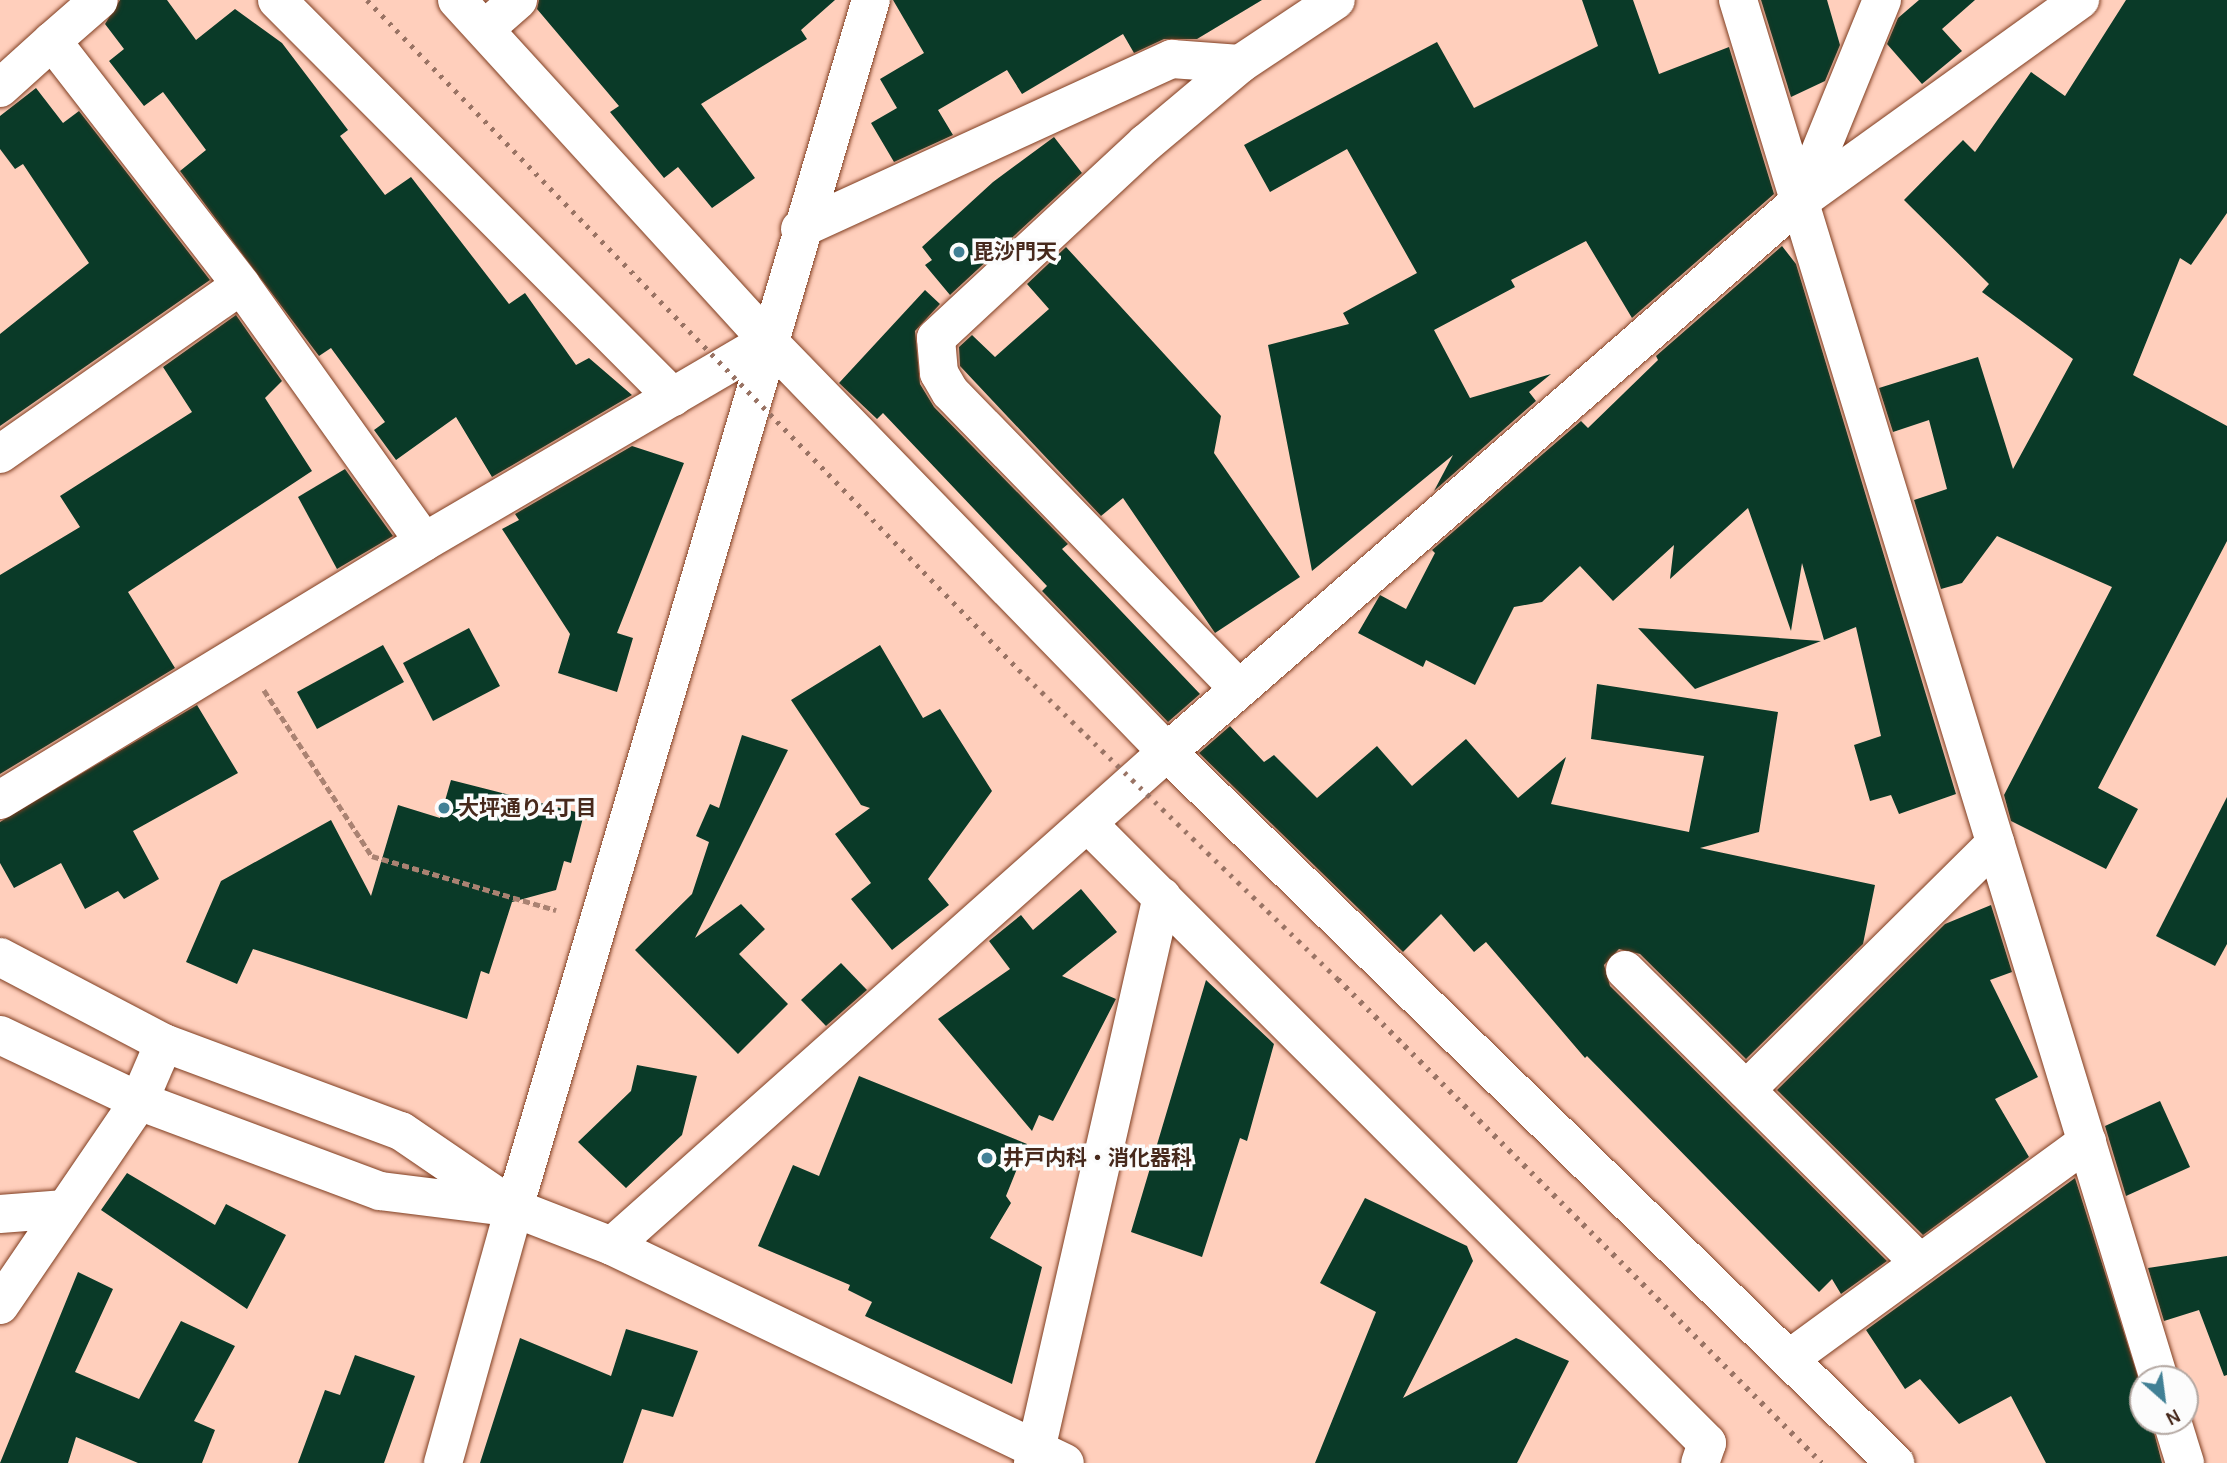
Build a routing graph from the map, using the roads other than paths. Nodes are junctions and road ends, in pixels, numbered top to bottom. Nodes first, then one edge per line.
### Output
1 (99, 0) edge
2 (277, 0) edge
3 (457, 0) edge
4 (518, 0) edge
5 (871, 0) edge
6 (1336, 0) edge
7 (1738, 0) edge
8 (1882, 0) edge
9 (2080, 0) edge
10 (485, 29) junction
11 (52, 41) junction
12 (1240, 64) junction
13 (0, 88) edge
14 (1800, 201) junction
15 (800, 229) junction
16 (241, 285) junction
17 (768, 341) junction
18 (673, 397) junction
19 (0, 454) edge
20 (424, 542) junction
21 (1239, 689) junction
22 (1167, 752) junction
23 (0, 800) edge
24 (1089, 825) junction
25 (1996, 843) junction
26 (1162, 895) junction
27 (0, 957) edge
28 (1625, 970) dead end
29 (0, 1035) edge
30 (164, 1044) junction
31 (1746, 1090) junction
32 (139, 1101) junction
33 (2087, 1142) junction
34 (514, 1208) junction
35 (65, 1209) junction
36 (0, 1214) edge
37 (612, 1246) junction
38 (1920, 1263) junction
39 (0, 1305) edge
40 (1788, 1359) junction
41 (2155, 1365) edge
42 (2176, 1435) edge
43 (1044, 1458) edge
44 (443, 1463) edge
45 (1700, 1463) edge
46 (1895, 1463) edge
47 (2185, 1463) edge

1 - 11 street
2 - 18 street
3 - 10 street
4 - 10 street
5 - 15 street
6 - 12 street
7 - 14 street
8 - 14 street
9 - 14 street
10 - 17 street
11 - 13 street
11 - 16 street
12 - 15 street
12 - 21 street
14 - 21 street
14 - 25 street
15 - 17 street
16 - 19 street
16 - 20 street
17 - 18 street
17 - 22 street
17 - 34 street
18 - 20 street
20 - 23 street
21 - 22 street
22 - 24 street
22 - 40 street
24 - 26 street
24 - 37 street
25 - 31 street
25 - 33 street
26 - 43 street
26 - 45 street
27 - 30 street
28 - 31 street
29 - 32 street
30 - 32 street
30 - 34 street
31 - 38 street
32 - 34 street
32 - 35 street
33 - 38 street
33 - 41 street
34 - 37 street
34 - 44 street
35 - 36 street
35 - 39 street
37 - 43 street
38 - 40 street
40 - 46 street
42 - 47 street

